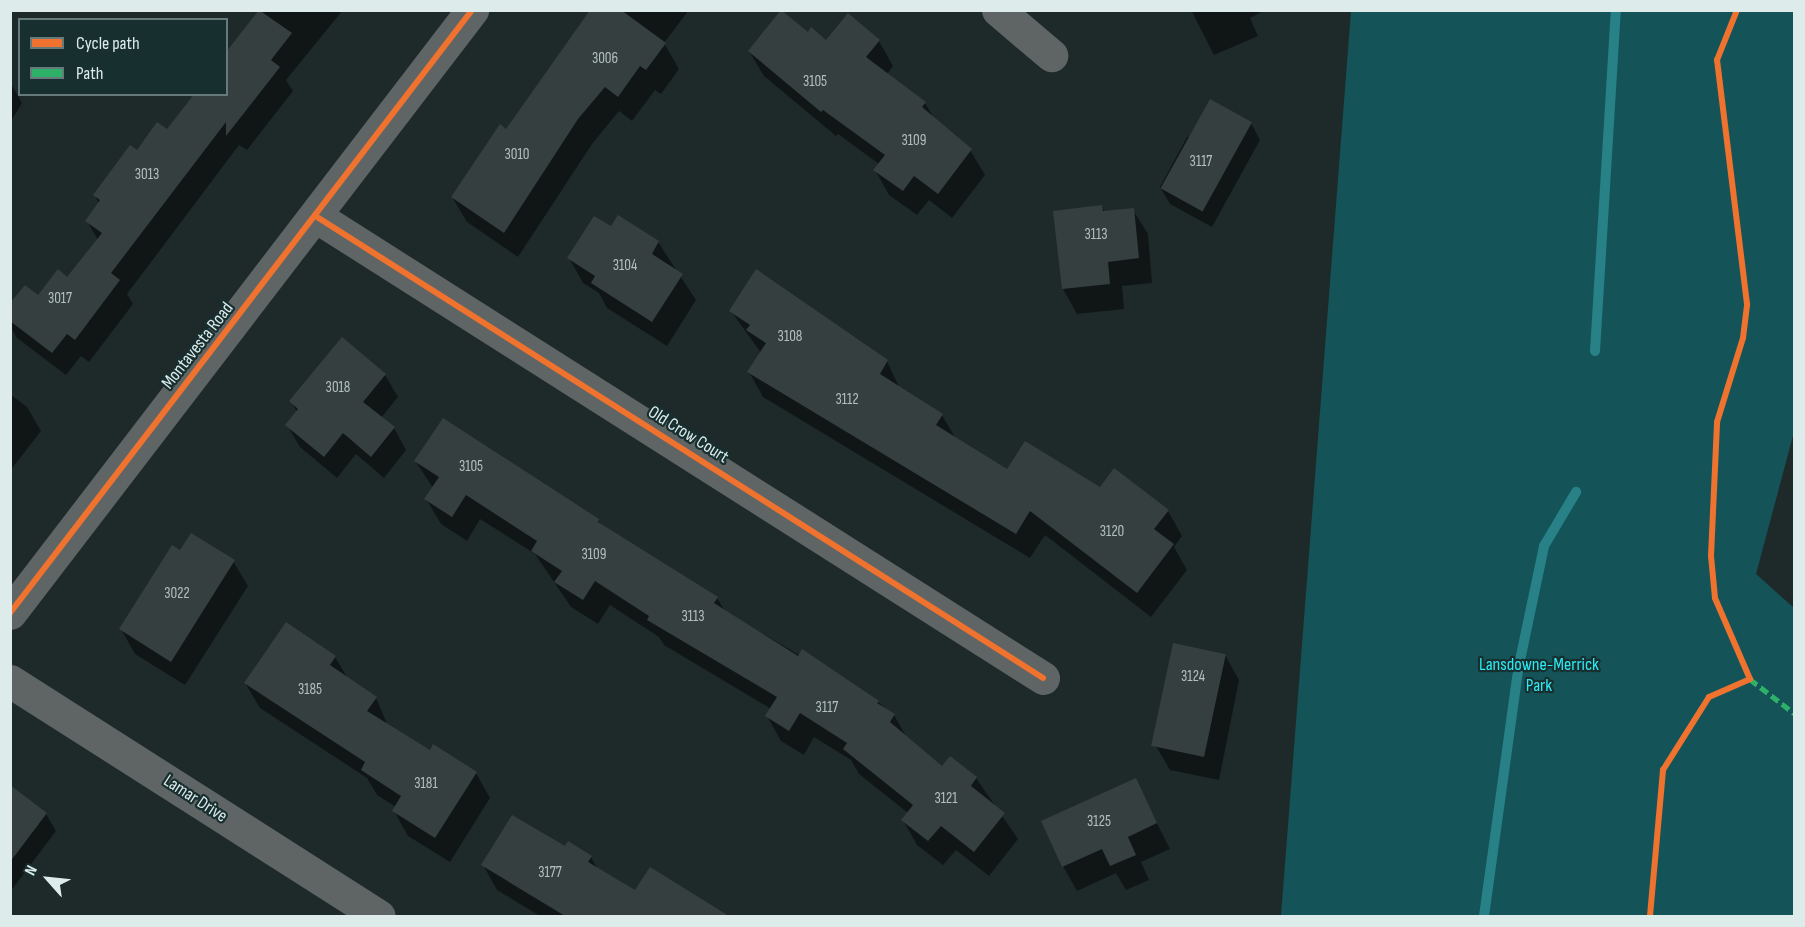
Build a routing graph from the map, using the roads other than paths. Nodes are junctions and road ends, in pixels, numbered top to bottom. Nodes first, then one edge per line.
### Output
1 (472, 10) edge
2 (998, 10) edge
3 (1051, 55) dead end
4 (317, 217) junction
5 (10, 613) edge
6 (1043, 678) dead end
7 (10, 681) edge
8 (379, 916) edge

1 - 4 street, Montavesta Road
2 - 3 street
4 - 5 street, Montavesta Road
4 - 6 street, Old Crow Court
7 - 8 street, Lamar Drive

